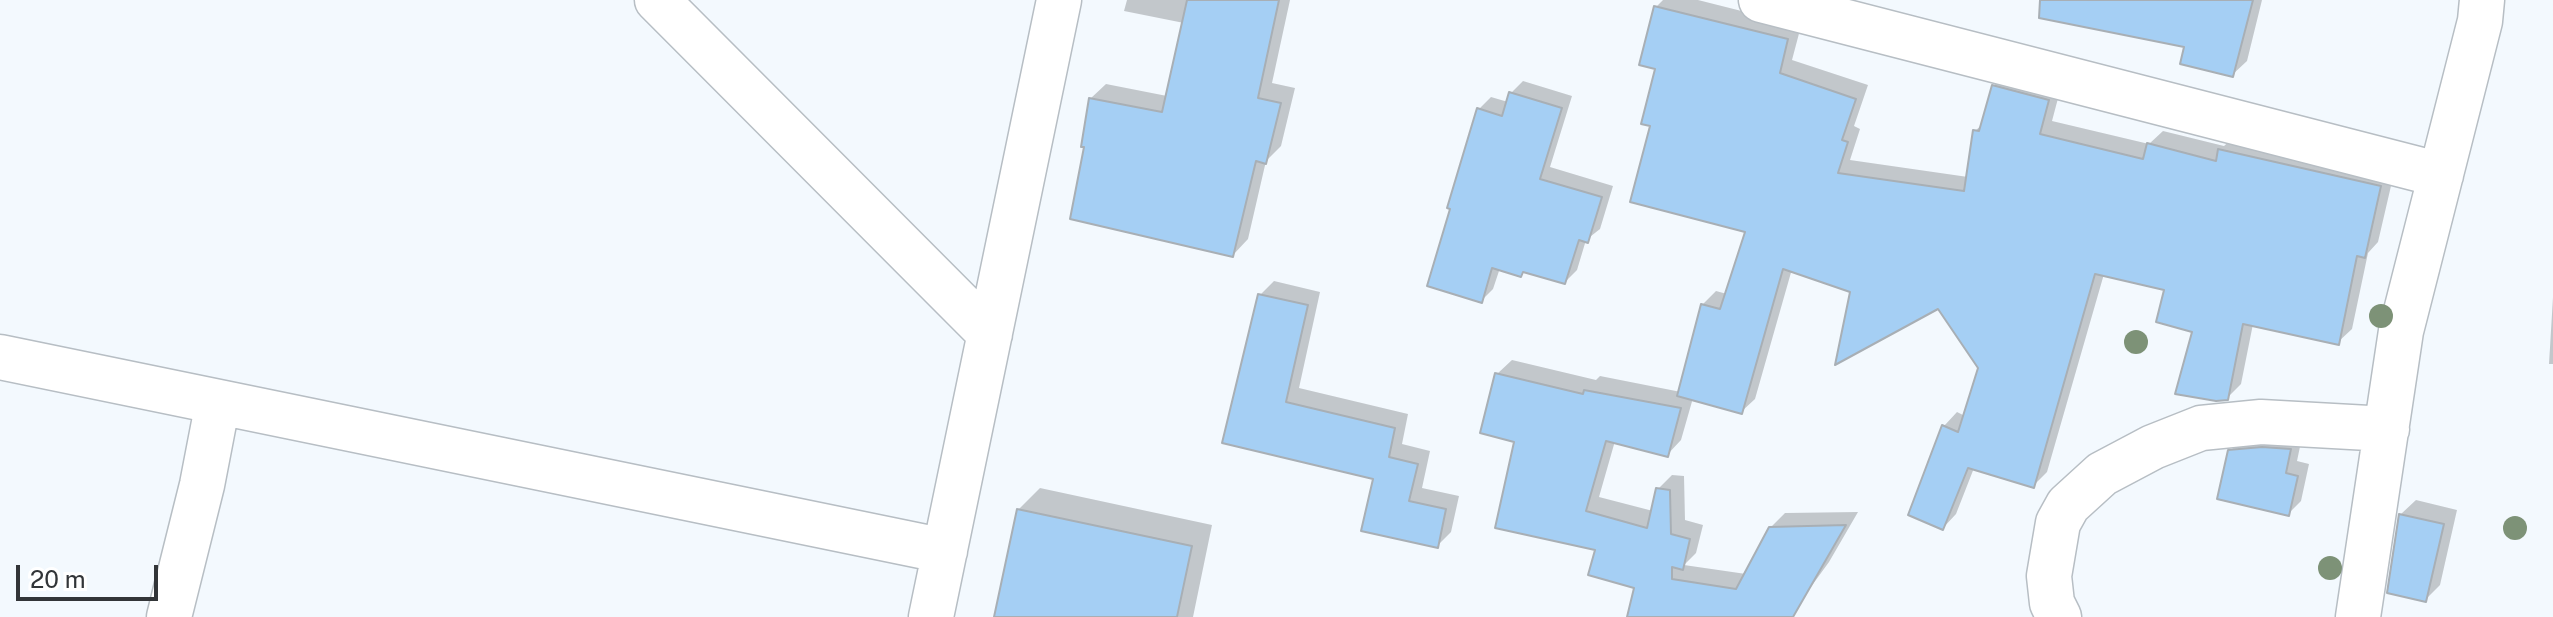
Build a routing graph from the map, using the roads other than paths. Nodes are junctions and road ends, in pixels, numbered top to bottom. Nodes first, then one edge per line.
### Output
1 (657, 0) edge
2 (1059, 0) edge
3 (1761, 0) edge
4 (2482, 0) edge
5 (2441, 175) junction
6 (990, 334) junction
7 (0, 357) edge
8 (218, 402) junction
9 (2387, 429) junction
10 (945, 551) junction
11 (169, 617) edge
12 (931, 617) edge
13 (2059, 617) edge
14 (2358, 617) edge

1 - 6 street
2 - 6 street
3 - 5 street
4 - 5 street
5 - 9 street
6 - 10 street
7 - 8 street
8 - 10 street
8 - 11 street
9 - 13 street
9 - 14 street
10 - 12 street

